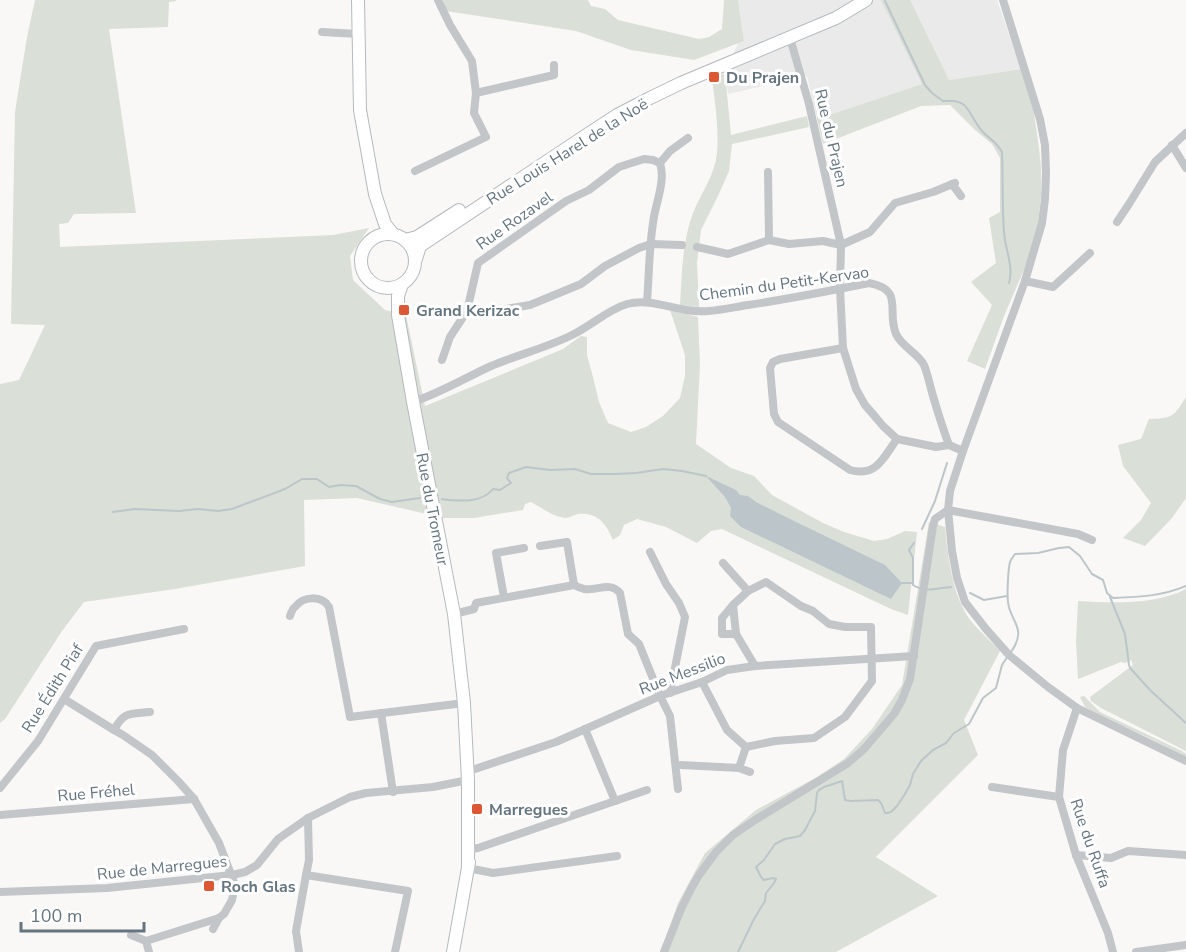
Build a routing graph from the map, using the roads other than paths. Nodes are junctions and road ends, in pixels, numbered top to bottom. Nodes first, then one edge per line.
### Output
1 (358, 0) edge
2 (438, 0) edge
3 (853, 0) edge
4 (866, 0) edge
5 (1003, 0) edge
6 (322, 32) dead end
7 (358, 34) junction
8 (790, 38) junction
9 (554, 65) dead end
10 (476, 93) junction
11 (1186, 133) edge
12 (688, 138) dead end
13 (1172, 145) junction
14 (660, 163) junction
15 (1186, 168) edge
16 (415, 171) dead end
17 (768, 172) dead end
18 (375, 194) junction
19 (961, 196) dead end
20 (1117, 222) dead end
21 (393, 234) junction
22 (374, 237) junction
23 (405, 240) junction
24 (769, 240) junction
25 (651, 244) junction
26 (682, 245) dead end
27 (841, 245) junction
28 (697, 247) dead end
29 (1090, 253) dead end
30 (415, 262) junction
31 (1025, 281) junction
32 (402, 284) junction
33 (381, 288) junction
34 (840, 288) junction
35 (646, 302) junction
36 (467, 311) junction
37 (398, 315) junction
38 (843, 348) junction
39 (442, 360) dead end
40 (413, 402) junction
41 (897, 439) junction
42 (950, 445) junction
43 (963, 451) junction
44 (948, 510) junction
45 (1092, 540) dead end
46 (540, 546) dead end
47 (524, 548) dead end
48 (650, 552) dead end
49 (723, 563) dead end
50 (574, 585) junction
51 (748, 591) junction
52 (504, 597) junction
53 (733, 605) junction
54 (454, 614) junction
55 (290, 616) dead end
56 (184, 629) dead end
57 (736, 634) junction
58 (914, 656) junction
59 (872, 658) junction
60 (755, 666) junction
61 (702, 681) junction
62 (670, 693) junction
63 (660, 696) junction
64 (64, 699) junction
65 (464, 703) junction
66 (1077, 708) junction
67 (150, 712) dead end
68 (381, 713) junction
69 (585, 729) junction
70 (114, 730) junction
71 (746, 747) junction
72 (1186, 761) edge
73 (681, 765) dead end
74 (739, 768) junction
75 (750, 772) dead end
76 (470, 775) junction
77 (992, 787) dead end
78 (0, 788) edge
79 (678, 789) dead end
80 (647, 790) dead end
81 (393, 792) junction
82 (1059, 797) junction
83 (194, 799) junction
84 (615, 801) junction
85 (0, 815) edge
86 (308, 818) junction
87 (472, 849) junction
88 (1076, 855) junction
89 (1186, 855) edge
90 (617, 856) dead end
91 (468, 868) junction
92 (232, 875) junction
93 (306, 875) junction
94 (0, 892) edge
95 (219, 918) junction
96 (213, 929) dead end
97 (131, 935) dead end
98 (146, 941) junction
99 (1186, 945) edge
100 (148, 952) edge
101 (299, 952) edge
102 (395, 952) edge
103 (453, 952) edge
104 (664, 952) edge
105 (1113, 952) edge
106 (1136, 952) edge

1 - 7 main road
2 - 10 street
3 - 23 main road, Rue Louis Harel de la Noë
4 - 8 main road, Rue Louis Harel de la Noë
5 - 31 street
6 - 7 street
7 - 18 main road
8 - 27 street, Rue du Prajen
8 - 30 main road, Rue Louis Harel de la Noë
9 - 10 street
10 - 16 street
11 - 13 street
12 - 14 street
13 - 15 street
13 - 20 street
14 - 25 street
14 - 36 street, Rue Rozavel
17 - 24 street
18 - 21 main road
18 - 22 main road
19 - 27 street
21 - 22 main road
21 - 23 main road
22 - 33 main road
23 - 30 main road
24 - 27 street
24 - 28 street
25 - 26 street
25 - 35 street
25 - 36 street
27 - 34 street, Rue du Prajen
29 - 31 street
30 - 32 main road
31 - 43 street
32 - 33 main road
32 - 37 main road, Rue du Tromeur
33 - 37 main road, Rue du Tromeur
34 - 35 street, Chemin du Petit-Kervao
34 - 38 street, Rue du Prajen
34 - 42 street, Chemin du Petit-Kervao
35 - 40 street, Chemin du Petit-Kervao
36 - 39 street
37 - 40 main road, Rue du Tromeur
38 - 41 street, Rue du Prajen
38 - 41 street
40 - 54 main road, Rue du Tromeur
41 - 42 street
42 - 43 street
43 - 44 street
44 - 45 street
44 - 58 street
44 - 66 street
46 - 50 street
47 - 52 street
48 - 62 street
49 - 51 street
50 - 52 street
50 - 63 street
51 - 53 street
51 - 59 street
52 - 54 street
53 - 57 street
53 - 57 street
54 - 65 main road, Rue du Tromeur
55 - 68 street
56 - 64 street, Rue Édith Piaf
57 - 60 street
58 - 59 street, Rue Messilio
58 - 104 street
59 - 60 street, Rue Messilio
59 - 71 street
60 - 61 street, Rue Messilio
61 - 62 street, Rue Messilio
61 - 71 street
62 - 63 street, Rue Messilio
63 - 69 street, Rue Messilio
63 - 79 street
64 - 70 street
64 - 78 street, Rue Édith Piaf
65 - 68 street
65 - 76 main road, Rue du Tromeur
66 - 72 street
66 - 82 street, Rue du Ruffa
67 - 70 street
68 - 81 street
69 - 76 street, Rue Messilio
69 - 84 street
70 - 83 street
71 - 74 street
73 - 74 street
74 - 75 street
76 - 81 street, Rue de Marregues
76 - 87 main road, Rue du Tromeur
76 - 91 main road, Rue du Tromeur
77 - 82 street
80 - 84 street
81 - 86 street, Rue de Marregues
82 - 88 street, Rue du Ruffa
83 - 85 street, Rue Fréhel
83 - 92 street
84 - 87 street
86 - 92 street, Rue de Marregues
86 - 93 street
87 - 91 main road, Rue du Tromeur
88 - 89 street
88 - 105 street, Rue du Ruffa
90 - 91 street
91 - 103 main road, Rue du Tromeur
92 - 94 street, Rue de Marregues
92 - 95 street
93 - 101 street
93 - 102 street
95 - 96 street
95 - 98 street
97 - 98 street
98 - 100 street
99 - 106 street

